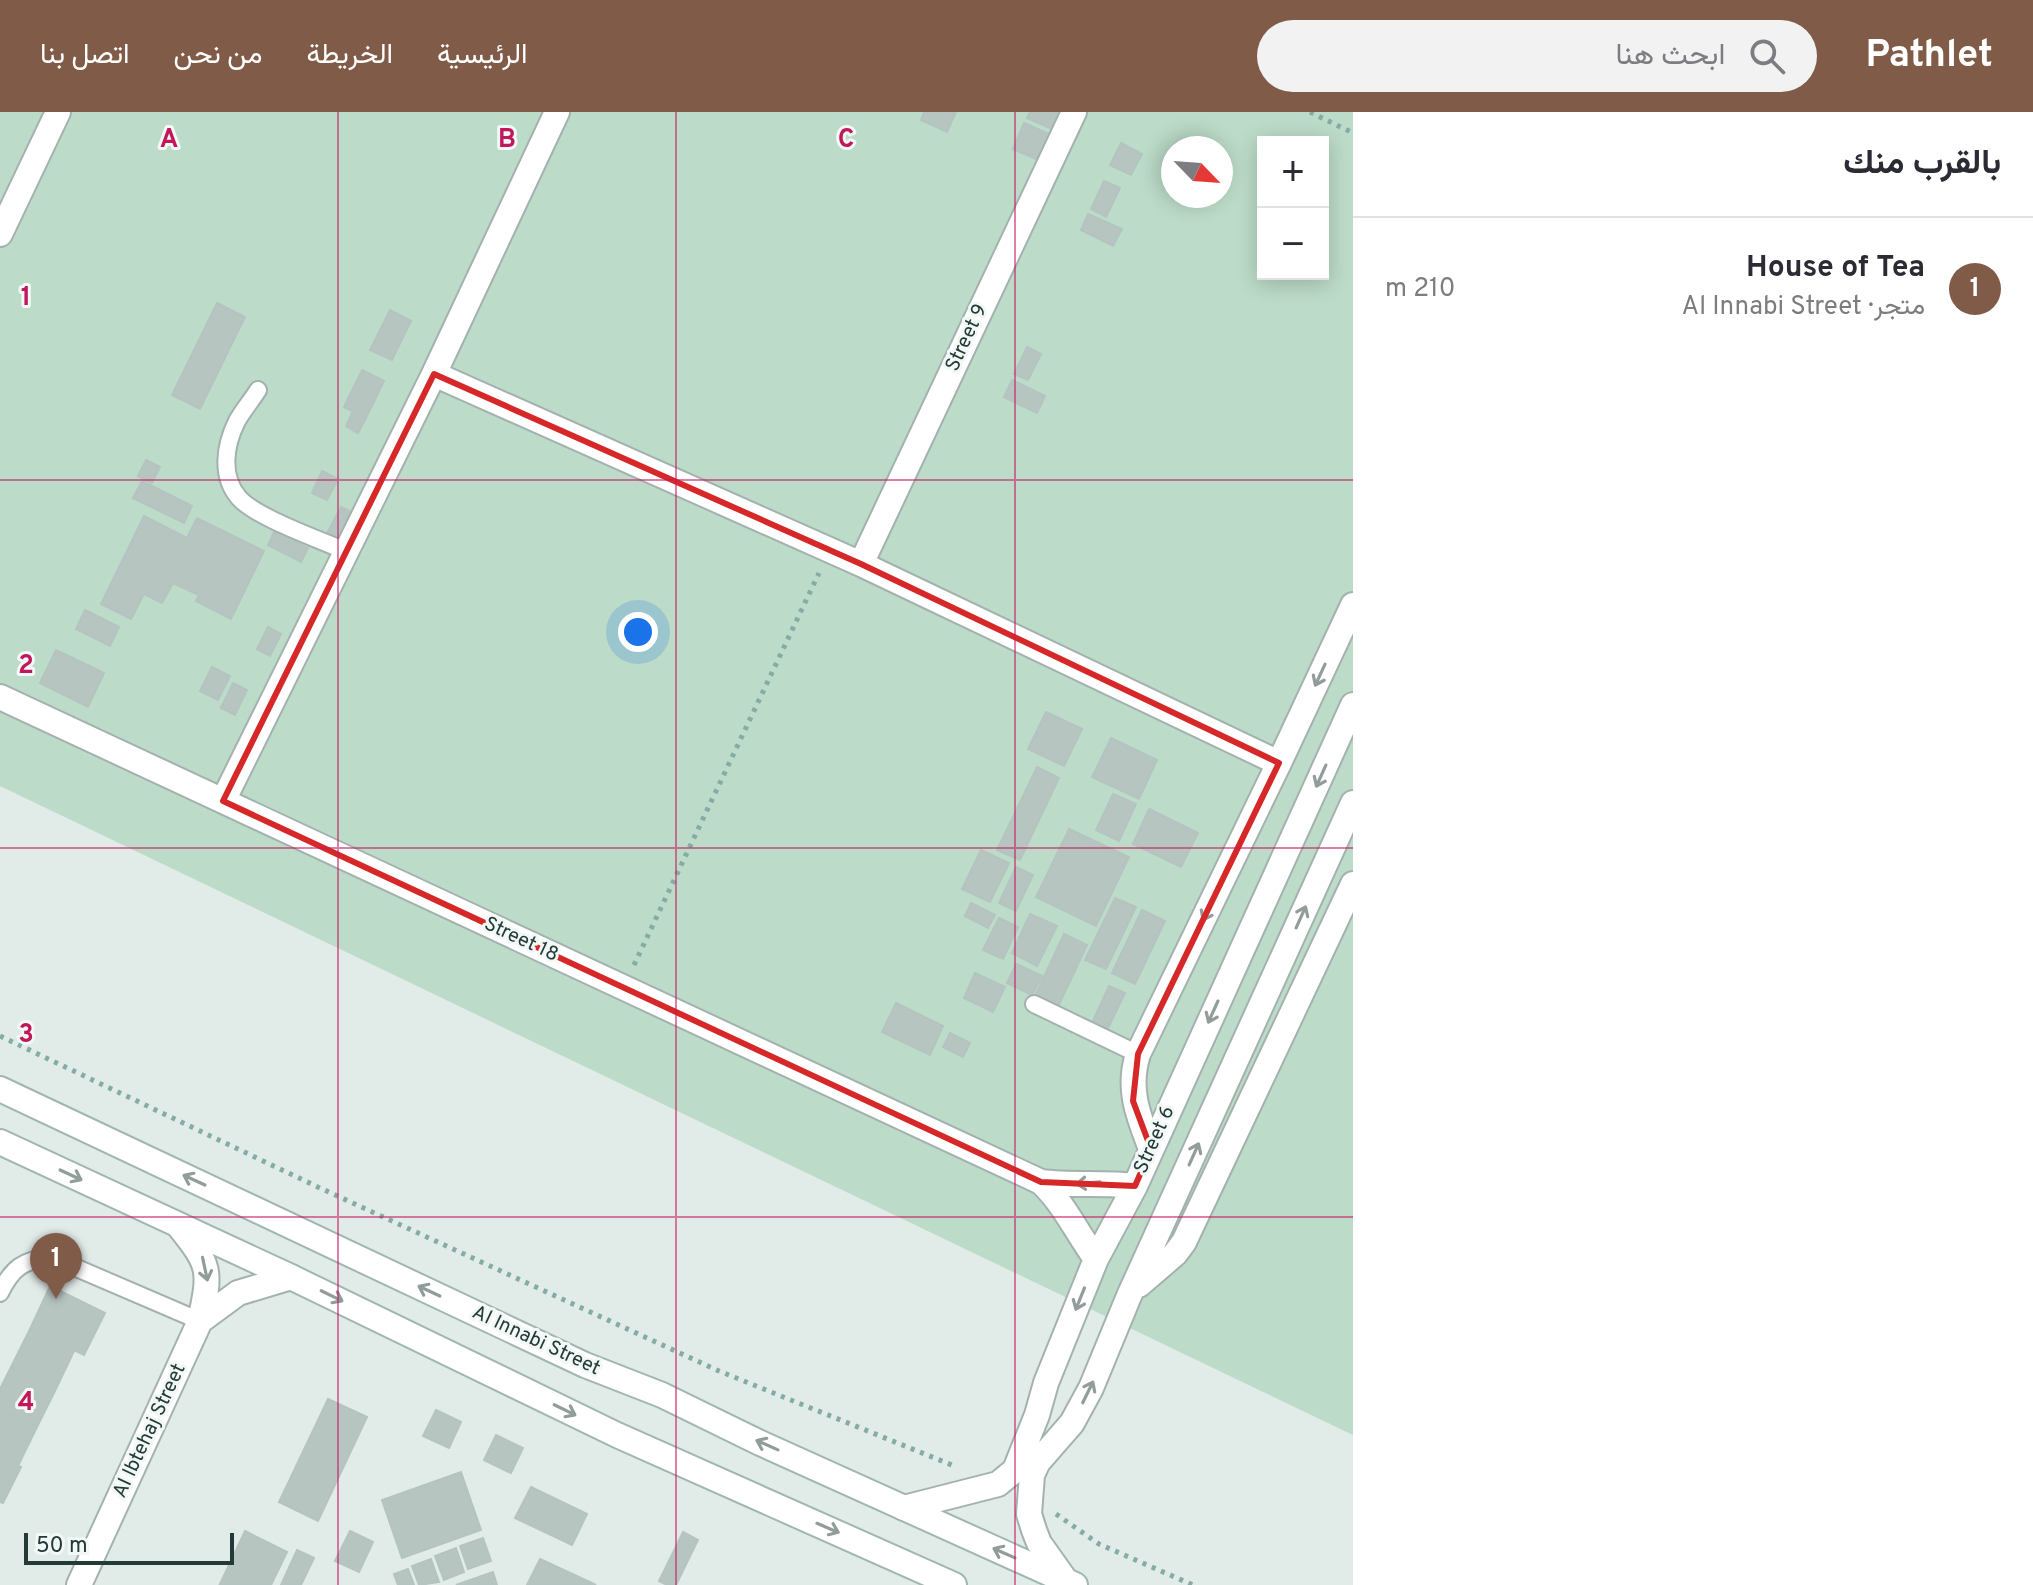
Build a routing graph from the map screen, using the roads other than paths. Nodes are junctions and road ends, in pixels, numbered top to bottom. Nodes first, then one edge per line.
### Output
1 (58, 112) edge
2 (557, 112) edge
3 (1074, 112) edge
4 (11, 184) edge
5 (0, 234) edge
6 (434, 374) junction
7 (258, 390) dead end
8 (345, 551) junction
9 (861, 564) junction
10 (1353, 605) edge
11 (0, 697) edge
12 (1353, 705) edge
13 (1279, 763) junction
14 (223, 801) junction
15 (1353, 803) edge
16 (1353, 884) edge
17 (1034, 1004) dead end
18 (1138, 1054) junction
19 (0, 1089) edge
20 (0, 1142) edge
21 (1151, 1149) junction
22 (1041, 1182) junction
23 (1135, 1186) junction
24 (178, 1225) junction
25 (1096, 1259) junction
26 (291, 1277) junction
27 (0, 1293) edge
28 (1129, 1296) junction
29 (200, 1321) junction
30 (1037, 1415) junction
31 (1072, 1423) junction
32 (904, 1508) junction
33 (1070, 1583) edge
34 (79, 1585) edge
35 (954, 1585) edge

1 - 4 street
2 - 6 street
3 - 9 street, Street 9
4 - 5 street
6 - 8 street
6 - 9 street
7 - 8 lane
8 - 14 street
9 - 13 street
10 -> 13 street
11 - 14 street, Street 18
12 -> 21 street, Street 6
13 -> 18 street
14 - 22 street, Street 18
28 -> 15 street, Street 6
16 - 28 street
17 - 18 lane
18 - 21 street
32 -> 19 street, Al Innabi Street
20 -> 24 street
21 - 23 street, Street 6
23 -> 22 street, Street 18
22 - 25 street, Street 18
23 - 25 street, Street 6
24 - 26 street
24 -> 29 street, Al Ibtehaj Street
25 -> 30 street, Street 6
26 - 29 street, Al Ibtehaj Street
26 -> 35 street
27 - 29 lane
31 -> 28 street, Street 6
29 - 34 street, Al Ibtehaj Street
30 - 31 street
30 - 32 street, Street 6
31 - 33 street, Street 6
33 -> 32 street, Al Innabi Street

